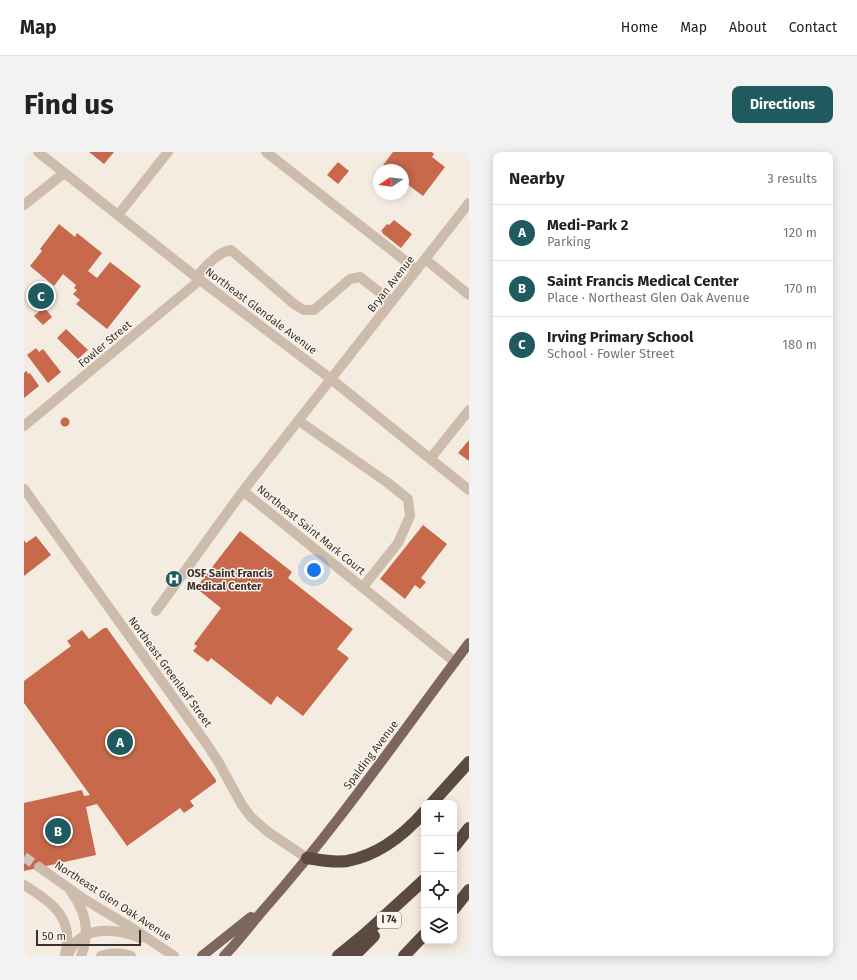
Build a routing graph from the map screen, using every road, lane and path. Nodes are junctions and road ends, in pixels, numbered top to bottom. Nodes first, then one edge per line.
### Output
1 (38, 152) edge
2 (168, 152) edge
3 (266, 152) edge
4 (64, 173) junction
5 (469, 203) edge
6 (24, 205) edge
7 (118, 215) junction
8 (425, 259) junction
9 (417, 270) junction
10 (198, 278) junction
11 (469, 295) edge
12 (392, 302) junction
13 (331, 380) junction
14 (469, 410) edge
15 (299, 421) junction
16 (24, 426) edge
17 (430, 459) junction
18 (24, 489) edge
19 (469, 490) edge
20 (244, 491) junction
21 (363, 587) junction
22 (156, 611) dead end
23 (469, 643) edge
24 (455, 662) junction
25 (469, 762) edge
26 (435, 800) edge
27 (421, 815) edge
28 (469, 828) edge
29 (457, 843) edge
30 (307, 858) junction
31 (290, 879) junction
32 (469, 882) edge
33 (421, 883) edge
34 (24, 885) edge
35 (421, 886) edge
36 (469, 890) edge
37 (457, 896) edge
38 (455, 908) edge
39 (86, 936) junction
40 (421, 938) edge
41 (425, 944) edge
42 (170, 953) edge
43 (66, 956) edge
44 (81, 956) edge
45 (101, 956) edge
46 (131, 956) edge
47 (202, 956) edge
48 (224, 956) edge
49 (338, 956) edge
50 (354, 956) edge
51 (404, 956) edge
52 (415, 956) edge

1 - 4 street, Northeast Glendale Avenue
2 - 7 street
3 - 9 street
4 - 6 street
4 - 7 street, Northeast Glendale Avenue
5 - 8 street, Bryan Avenue
7 - 10 street, Northeast Glendale Avenue
8 - 9 street, Bryan Avenue
8 - 11 street
9 - 12 street, Bryan Avenue
10 - 12 street, Fowler Street
10 - 13 street, Northeast Glendale Avenue
10 - 16 street, Fowler Street
12 - 13 street, Bryan Avenue
13 - 15 street, Northeast Saint Mark Court
13 - 17 street, Northeast Glendale Avenue
14 - 17 street
15 - 20 street, Northeast Saint Mark Court
15 - 21 street
17 - 19 street, Northeast Glendale Avenue
18 - 30 street, Northeast Greenleaf Street
20 - 21 street, Northeast Saint Mark Court
20 - 22 street
21 - 24 street, Northeast Saint Mark Court
23 - 24 main road, Spalding Avenue
24 - 30 main road, Spalding Avenue
25 - 26 highway
27 - 30 highway
28 - 29 highway
30 - 31 main road, Spalding Avenue
31 - 47 main road, Spalding Avenue
31 - 48 main road, Spalding Avenue
32 - 37 highway
33 - 49 highway
34 - 43 street
35 - 50 highway, I 74
36 - 38 highway
39 - 42 street
39 - 42 street, Northeast Glen Oak Avenue
39 - 43 street
39 - 44 street
40 - 51 highway
41 - 52 highway
45 - 46 street

